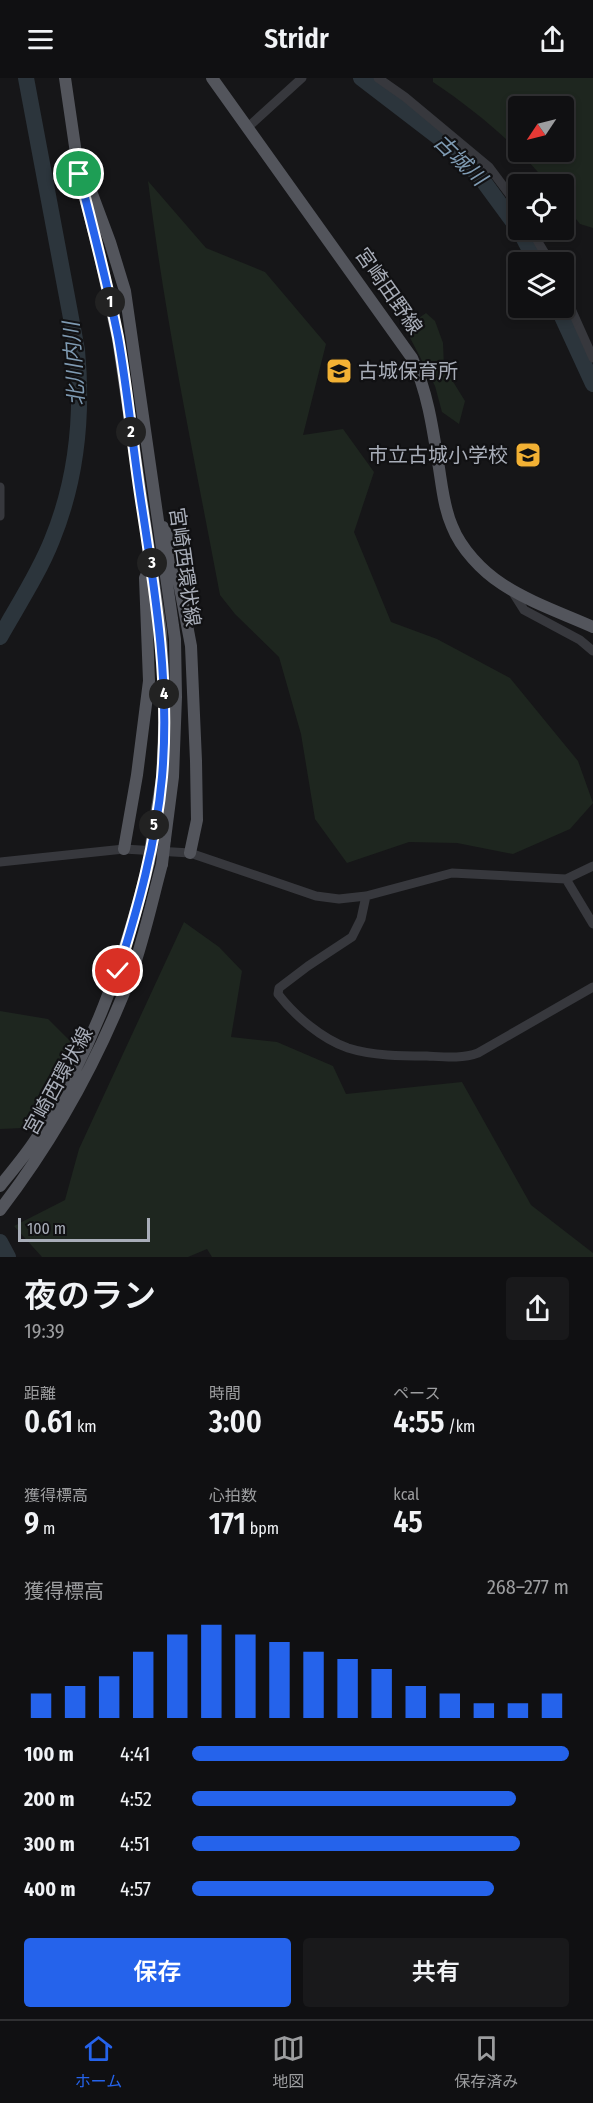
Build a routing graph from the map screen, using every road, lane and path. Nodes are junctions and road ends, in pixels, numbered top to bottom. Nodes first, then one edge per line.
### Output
1 (65, 78) edge
2 (212, 78) edge
3 (302, 78) edge
4 (378, 78) edge
5 (248, 127) junction
6 (76, 151) junction
7 (508, 192) edge
8 (574, 315) edge
9 (593, 358) edge
10 (0, 487) edge
11 (0, 516) edge
12 (159, 518) junction
13 (152, 563) junction
14 (511, 589) junction
15 (593, 627) edge
16 (593, 651) edge
17 (159, 839) junction
18 (124, 849) junction
19 (190, 853) junction
20 (0, 861) edge
21 (593, 866) edge
22 (566, 879) junction
23 (366, 896) junction
24 (593, 924) edge
25 (593, 987) edge
26 (0, 1186) edge
27 (1, 1209) edge

1 - 6 main road, 宮崎西環状線
2 - 5 main road, 宮崎田野線
3 - 5 street
4 - 7 street
5 - 14 main road, 宮崎田野線
6 - 12 main road, 宮崎西環状線
6 - 13 main road, 宮崎西環状線
8 - 9 street
10 - 11 street
12 - 17 main road, 宮崎西環状線
12 - 19 main road
13 - 17 main road, 宮崎西環状線
13 - 18 main road
14 - 15 main road, 宮崎田野線
14 - 16 street
17 - 26 main road, 宮崎西環状線, bridge
17 - 27 main road, 宮崎西環状線, bridge
18 - 19 street
18 - 20 street
19 - 23 street
21 - 22 street
22 - 23 street
22 - 24 street
23 - 25 street

